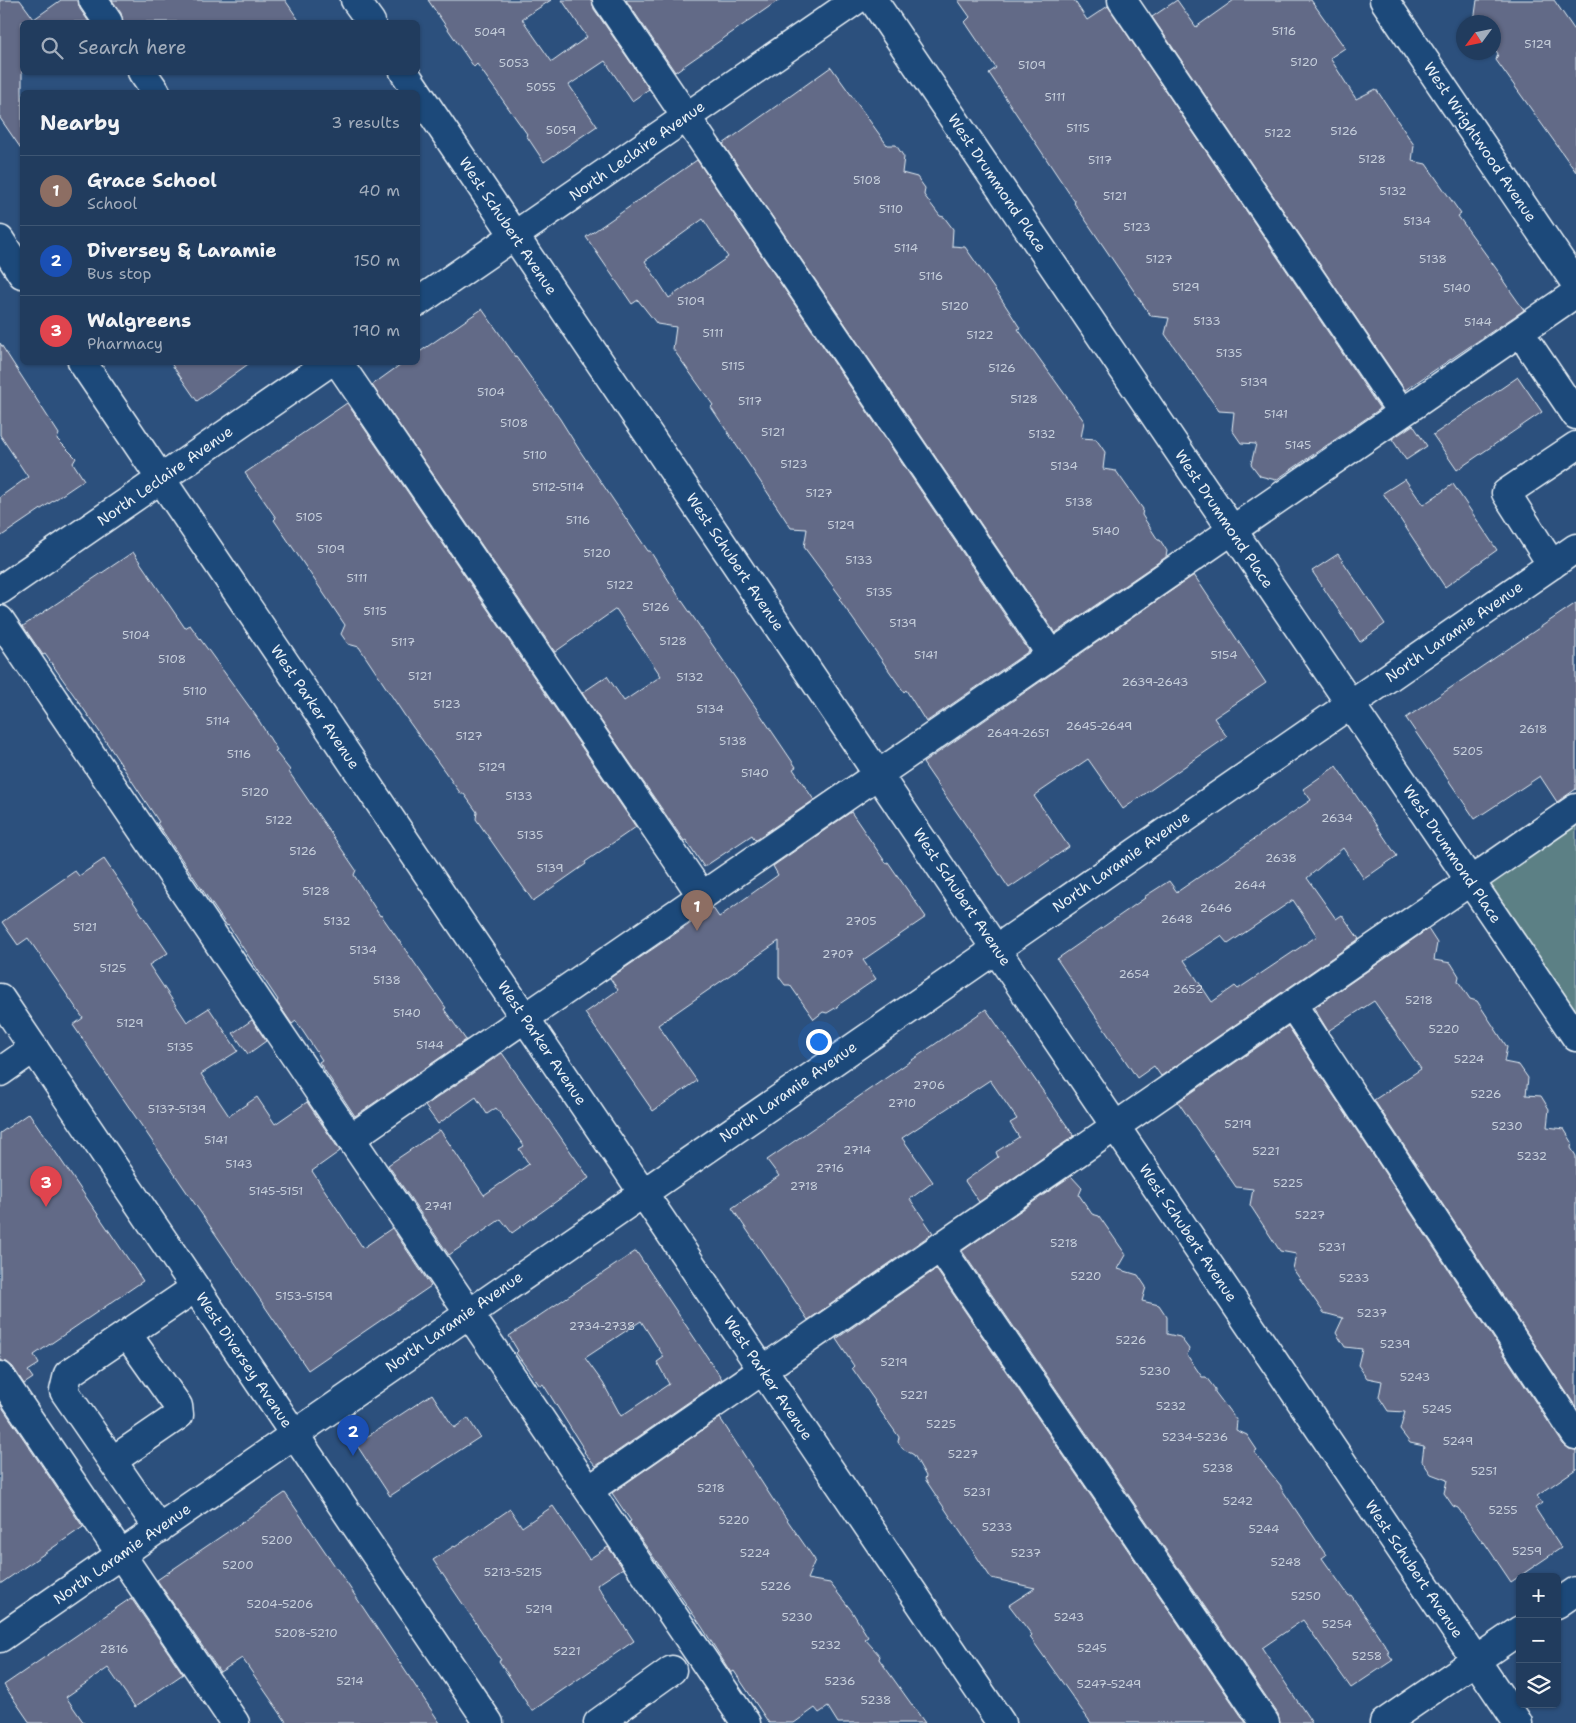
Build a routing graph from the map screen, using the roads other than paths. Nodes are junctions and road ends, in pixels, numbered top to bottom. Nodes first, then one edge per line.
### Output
1 (93, 0) edge
2 (355, 0) edge
3 (607, 0) edge
4 (856, 0) edge
5 (873, 0) edge
6 (1122, 0) edge
7 (1384, 0) edge
8 (107, 20) edge
9 (369, 20) edge
10 (144, 75) edge
11 (406, 75) edge
12 (155, 90) edge
13 (416, 90) edge
14 (420, 96) edge
15 (687, 117) junction
16 (514, 236) junction
17 (0, 240) edge
18 (20, 271) edge
19 (1576, 284) edge
20 (1576, 293) edge
21 (420, 301) edge
22 (1530, 347) dead end
23 (84, 365) edge
24 (326, 365) edge
25 (340, 365) edge
26 (1402, 413) junction
27 (1576, 415) edge
28 (1576, 446) edge
29 (161, 479) junction
30 (1232, 530) junction
31 (1576, 548) edge
32 (1552, 565) junction
33 (0, 590) edge
34 (0, 620) edge
35 (1051, 655) junction
36 (1350, 704) junction
37 (878, 774) junction
38 (1576, 808) edge
39 (1470, 881) junction
40 (702, 896) junction
41 (996, 948) junction
42 (0, 998) edge
43 (1292, 1004) junction
44 (525, 1018) junction
45 (1576, 1037) edge
46 (34, 1048) junction
47 (1, 1073) edge
48 (1115, 1126) junction
49 (351, 1138) junction
50 (642, 1192) junction
51 (940, 1247) junction
52 (195, 1288) junction
53 (469, 1312) junction
54 (127, 1334) junction
55 (762, 1370) junction
56 (0, 1376) edge
57 (294, 1434) junction
58 (1576, 1435) edge
59 (112, 1460) junction
60 (589, 1490) junction
61 (159, 1529) junction
62 (121, 1554) junction
63 (1576, 1591) edge
64 (1561, 1601) edge
65 (1516, 1633) edge
66 (0, 1638) edge
67 (1475, 1660) junction
68 (672, 1670) dead end
69 (1398, 1719) edge
70 (235, 1723) edge
71 (489, 1723) edge
72 (598, 1723) edge
73 (746, 1723) edge
74 (1001, 1723) edge
75 (1265, 1723) edge
76 (1518, 1723) edge

1 - 8 street
2 - 9 street
3 - 15 street
4 - 15 street, North Leclaire Avenue
5 - 30 street, West Drummond Place
6 - 26 street
7 - 19 street, West Wrightwood Avenue
10 - 12 street
11 - 13 street, West Schubert Avenue
14 - 16 street, West Schubert Avenue
15 - 16 street, North Leclaire Avenue
15 - 35 street
16 - 21 street, North Leclaire Avenue
16 - 37 street, West Schubert Avenue
17 - 18 street
20 - 26 street
22 - 27 street
23 - 29 street, West Parker Avenue
24 - 29 street, North Leclaire Avenue
25 - 40 street
26 - 30 street
28 - 32 street
29 - 33 street, North Leclaire Avenue
29 - 44 street, West Parker Avenue
30 - 35 street
30 - 36 street, West Drummond Place
31 - 32 street, North Laramie Avenue
32 - 36 street, North Laramie Avenue
34 - 49 street
35 - 37 street
36 - 39 street, West Drummond Place
36 - 41 street, North Laramie Avenue
37 - 40 street
37 - 41 street, West Schubert Avenue
38 - 39 street
39 - 43 street
39 - 45 street, West Drummond Place
40 - 44 street
41 - 48 street, West Schubert Avenue
41 - 50 street, North Laramie Avenue
42 - 46 street, West Diversey Avenue
43 - 48 street
43 - 58 street
44 - 49 street
44 - 50 street, West Parker Avenue
46 - 47 street
46 - 52 street, West Diversey Avenue
48 - 51 street
48 - 67 street, West Schubert Avenue
49 - 53 street
50 - 53 street, North Laramie Avenue
50 - 55 street, West Parker Avenue
51 - 55 street
51 - 75 street
52 - 54 street
52 - 57 street, West Diversey Avenue
53 - 57 street, North Laramie Avenue
53 - 60 street
54 - 59 street
54 - 59 street
55 - 60 street
55 - 74 street, West Parker Avenue
56 - 62 street
57 - 61 street, North Laramie Avenue
57 - 71 street, West Diversey Avenue
59 - 61 street
60 - 73 street
61 - 62 street, North Laramie Avenue
62 - 66 street, North Laramie Avenue
62 - 70 street
63 - 64 street
65 - 67 street
67 - 69 street
67 - 76 street, West Schubert Avenue
68 - 72 street

